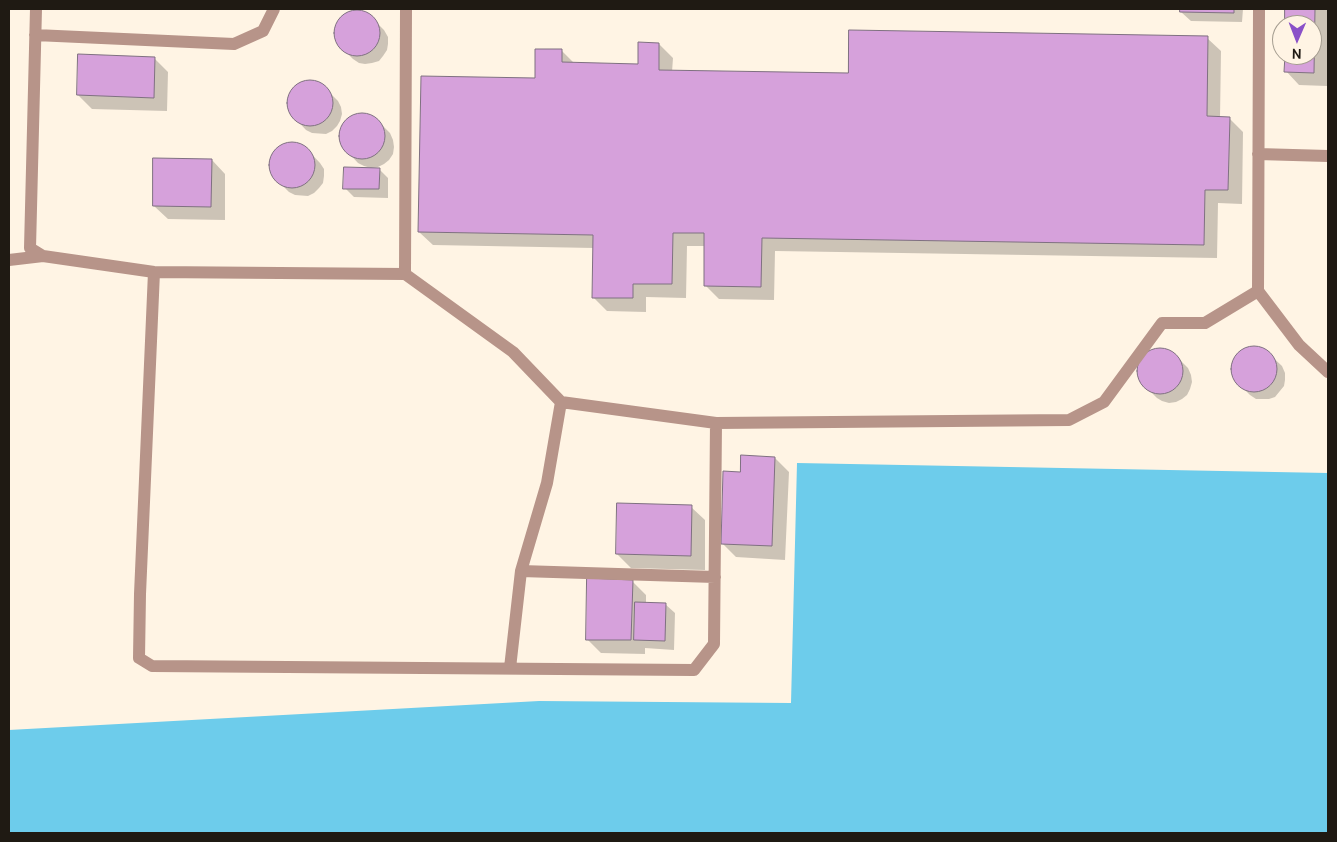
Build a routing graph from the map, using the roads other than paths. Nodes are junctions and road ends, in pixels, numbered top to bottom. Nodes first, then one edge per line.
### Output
1 (36, 9) edge
2 (274, 9) edge
3 (406, 9) edge
4 (1259, 9) edge
5 (36, 35) junction
6 (1258, 154) junction
7 (1328, 156) edge
8 (43, 256) junction
9 (9, 260) edge
10 (154, 272) junction
11 (405, 274) junction
12 (1258, 291) junction
13 (1328, 372) edge
14 (561, 402) junction
15 (716, 423) junction
16 (521, 571) junction
17 (715, 577) junction
18 (510, 668) junction

1 - 5 lane
2 - 5 lane
3 - 11 lane
4 - 6 lane
5 - 8 lane
6 - 7 lane
6 - 12 lane
8 - 9 lane
8 - 10 lane
10 - 11 lane
10 - 18 lane
11 - 14 lane
12 - 13 lane
12 - 15 lane
14 - 15 lane
14 - 16 lane
15 - 17 lane
16 - 17 lane
16 - 18 lane
17 - 18 lane

